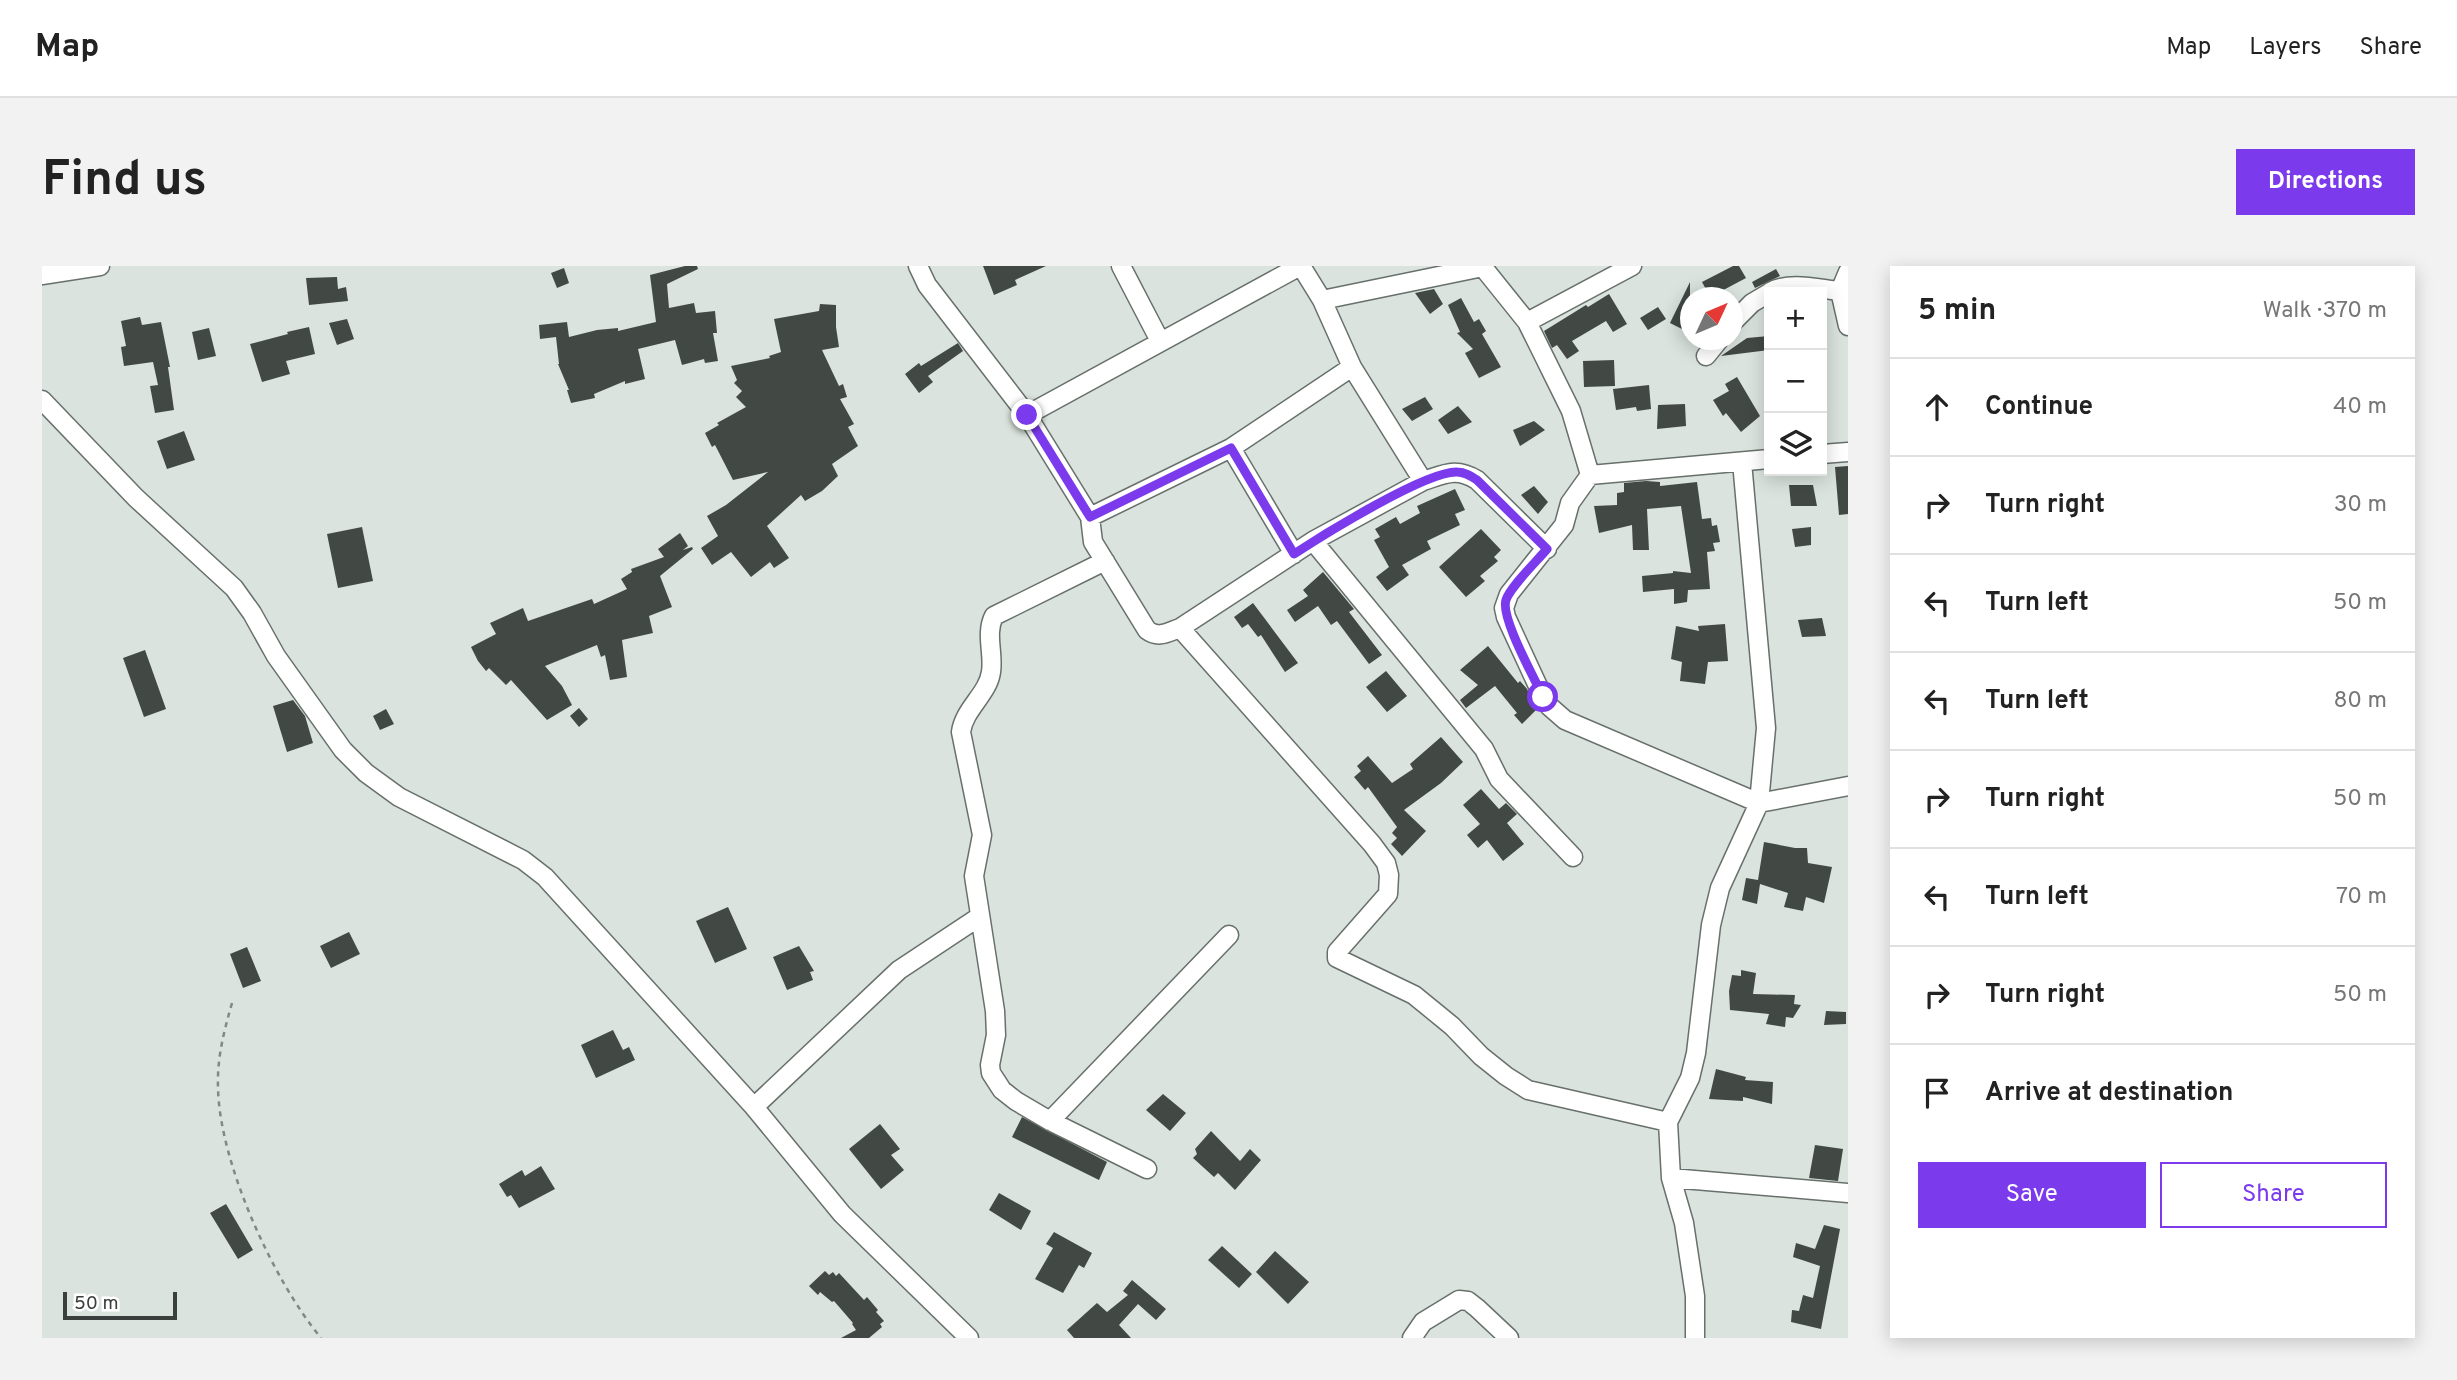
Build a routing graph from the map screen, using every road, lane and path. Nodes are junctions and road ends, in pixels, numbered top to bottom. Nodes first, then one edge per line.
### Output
1 (100, 266) edge
2 (918, 266) edge
3 (1121, 266) edge
4 (1300, 266) edge
5 (1482, 266) edge
6 (1632, 266) edge
7 (1848, 272) edge
8 (42, 275) edge
9 (1827, 290) edge
10 (1840, 291) junction
11 (1764, 296) edge
12 (1322, 300) junction
13 (1743, 312) edge
14 (1527, 322) junction
15 (1848, 326) edge
16 (1160, 341) junction
17 (1711, 350) edge
18 (1706, 356) dead end
19 (1352, 367) junction
20 (42, 400) edge
21 (1027, 415) junction
22 (1231, 448) junction
23 (1848, 452) edge
24 (1827, 454) edge
25 (1764, 460) edge
26 (1742, 462) junction
27 (1590, 475) junction
28 (1423, 481) junction
29 (1090, 517) junction
30 (1313, 541) junction
31 (1547, 549) junction
32 (1294, 554) junction
33 (1105, 561) junction
34 (1180, 628) junction
35 (1848, 786) edge
36 (1759, 803) junction
37 (1573, 857) dead end
38 (979, 917) junction
39 (1229, 935) dead end
40 (232, 1003) dead end
41 (754, 1107) junction
42 (1050, 1121) junction
43 (1668, 1122) junction
44 (1147, 1169) dead end
45 (1671, 1178) junction
46 (1848, 1193) edge
47 (321, 1338) edge
48 (969, 1338) edge
49 (1412, 1338) edge
50 (1509, 1338) edge
51 (1695, 1338) edge

1 - 8 street
2 - 21 street
3 - 16 street
4 - 12 street
4 - 16 street
5 - 12 street
5 - 14 street
6 - 14 street
7 - 10 street
9 - 10 street
10 - 15 street
11 - 13 street
12 - 19 street
14 - 27 street
16 - 21 street
17 - 18 street
19 - 22 street
19 - 28 street
20 - 41 street
21 - 29 street
22 - 29 street
22 - 32 street
23 - 24 street
25 - 26 street
26 - 27 street
26 - 36 street
27 - 31 street
28 - 30 street
28 - 31 street
29 - 33 street
30 - 32 street
30 - 37 street
31 - 36 street
32 - 34 street
33 - 34 street
33 - 38 street
34 - 43 street
35 - 36 street
36 - 43 street
38 - 41 street
38 - 42 street
39 - 42 street
40 - 47 path
41 - 48 street
42 - 44 street
43 - 45 street
45 - 46 street
45 - 51 street
49 - 50 street

